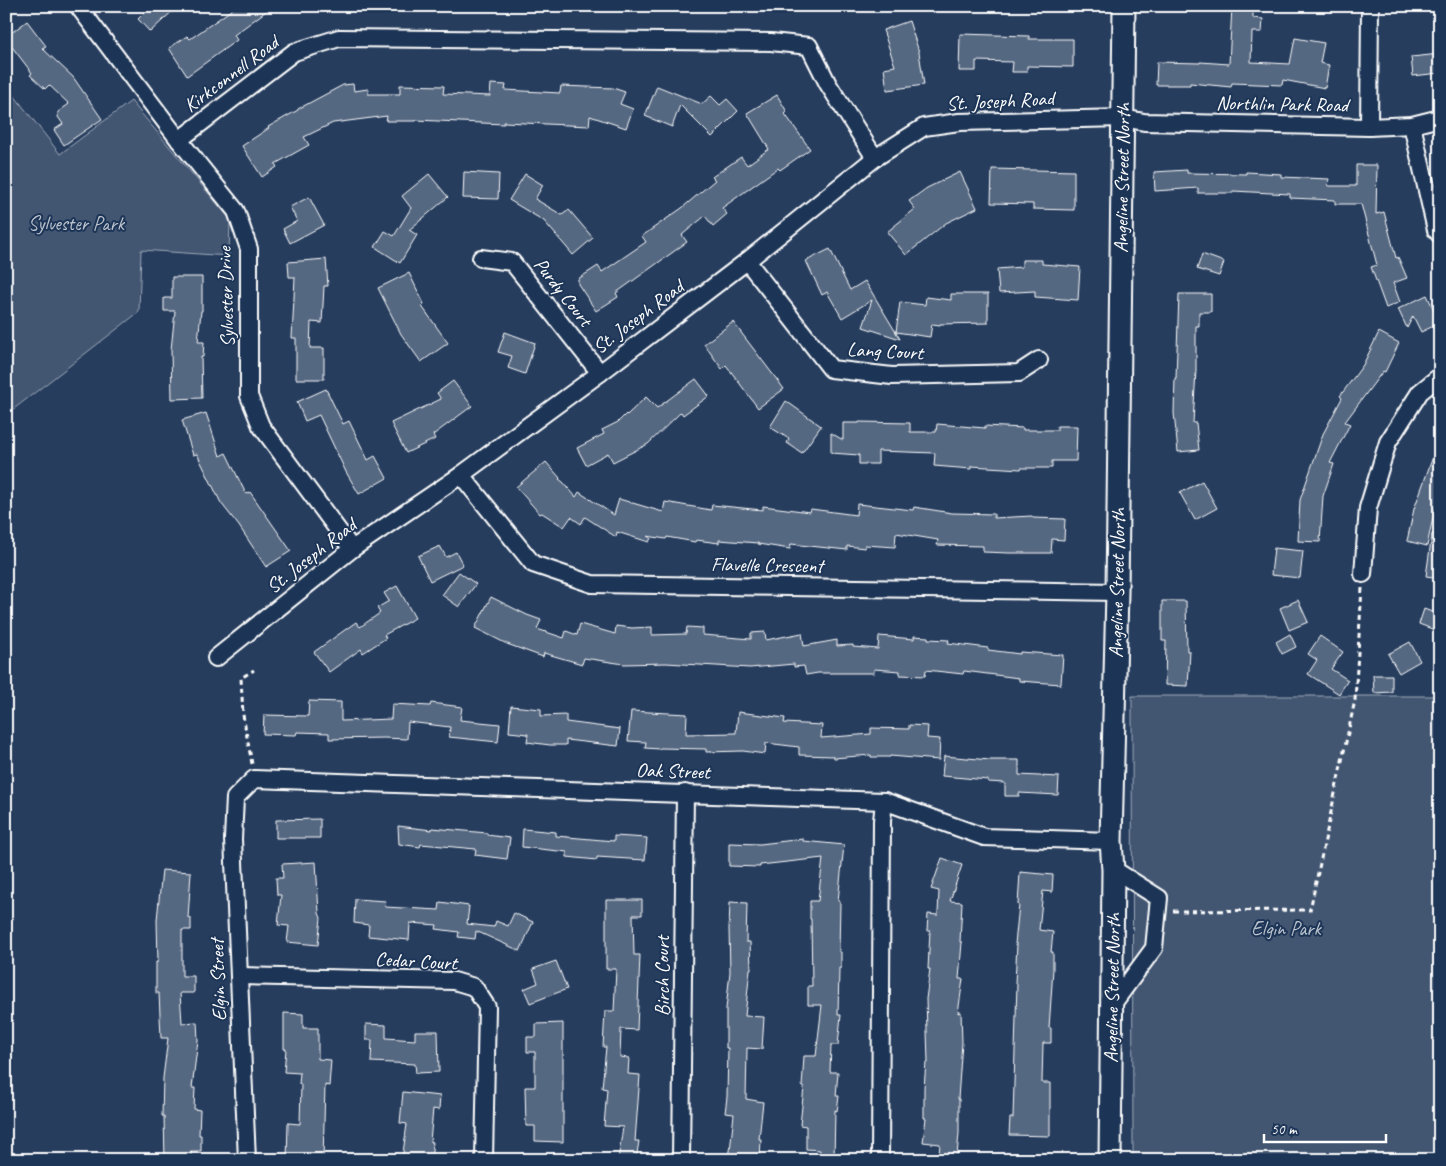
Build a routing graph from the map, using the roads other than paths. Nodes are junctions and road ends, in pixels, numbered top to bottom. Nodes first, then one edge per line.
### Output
1 (78, 6) edge
2 (1124, 6) edge
3 (1370, 6) edge
4 (1123, 118) junction
5 (1440, 118) edge
6 (1412, 125) junction
7 (1369, 127) junction
8 (179, 140) junction
9 (875, 158) junction
10 (1440, 235) edge
11 (481, 258) dead end
12 (747, 261) junction
13 (1039, 360) dead end
14 (600, 373) junction
15 (1440, 376) edge
16 (461, 475) junction
17 (352, 549) junction
18 (1363, 574) road end
19 (1117, 592) junction
20 (216, 658) dead end
21 (685, 793) junction
22 (235, 798) joint
23 (884, 801) junction
24 (1111, 841) junction
25 (1113, 870) junction
26 (239, 976) junction
27 (1112, 1004) junction
28 (247, 1160) edge
29 (484, 1160) edge
30 (681, 1160) edge
31 (880, 1160) edge
32 (1110, 1160) edge

1 - 8 street, Sylvester Drive
2 - 4 main road, Angeline Street North
3 - 7 street
4 - 7 street, Northlin Park Road
4 - 9 street, St. Joseph Road
4 - 19 main road, Angeline Street North
5 - 6 street, Northlin Park Road
6 - 7 street, Northlin Park Road
6 - 10 street
8 - 9 street, Kirkconnell Road
8 - 17 street, Sylvester Drive
9 - 12 street, St. Joseph Road
11 - 14 street, Purdy Court
12 - 13 street, Lang Court
12 - 14 street, St. Joseph Road
14 - 16 street, St. Joseph Road
15 - 18 street
16 - 17 street, St. Joseph Road
16 - 19 street, Flavelle Crescent
17 - 20 street, St. Joseph Road
19 - 24 main road, Angeline Street North
21 - 22 street, Oak Street
21 - 23 street, Oak Street
21 - 30 street, Birch Court
22 - 26 street, Elgin Street
23 - 24 street, Oak Street
23 - 31 street
24 - 25 main road, Angeline Street North
25 - 27 main road, Angeline Street North
25 - 27 street
26 - 28 street, Elgin Street
26 - 29 street, Cedar Court
27 - 32 main road, Angeline Street North

